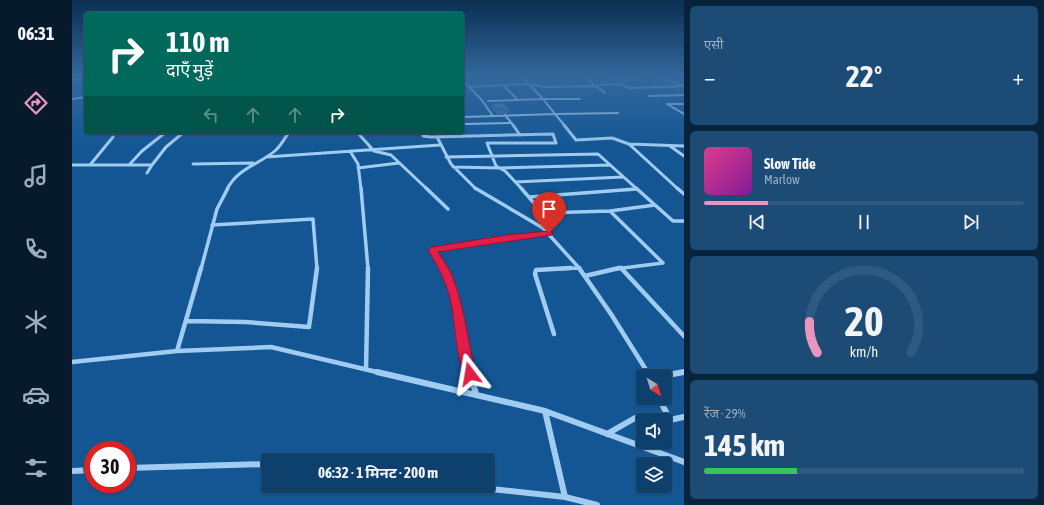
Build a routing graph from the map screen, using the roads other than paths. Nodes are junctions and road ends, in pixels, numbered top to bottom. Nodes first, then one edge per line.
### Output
1 (480, 101) edge
2 (488, 101) dead end
3 (501, 101) edge
4 (544, 101) edge
5 (684, 104) edge
6 (618, 113) dead end
7 (555, 114) junction
8 (684, 114) edge
9 (505, 115) junction
10 (464, 116) edge
11 (493, 116) junction
12 (511, 123) junction
13 (464, 124) edge
14 (163, 134) edge
15 (182, 134) edge
16 (288, 134) edge
17 (359, 134) edge
18 (422, 134) edge
19 (520, 135) junction
20 (114, 137) dead end
21 (437, 137) junction
22 (629, 144) junction
23 (440, 145) junction
24 (669, 145) junction
25 (684, 146) edge
26 (350, 151) junction
27 (374, 151) junction
28 (684, 156) edge
29 (266, 157) junction
30 (446, 157) junction
31 (493, 157) junction
32 (254, 163) junction
33 (400, 163) junction
34 (152, 164) junction
35 (193, 164) dead end
36 (72, 165) edge
37 (90, 165) junction
38 (129, 165) junction
39 (610, 165) junction
40 (453, 167) junction
41 (358, 168) junction
42 (500, 168) junction
43 (147, 173) dead end
44 (623, 177) junction
45 (516, 182) junction
46 (637, 189) junction
47 (684, 194) edge
48 (530, 198) junction
49 (655, 205) junction
50 (448, 210) dead end
51 (610, 210) junction
52 (543, 214) junction
53 (684, 221) edge
54 (212, 225) junction
55 (541, 227) junction
56 (549, 233) junction
57 (580, 268) junction
58 (621, 268) junction
59 (585, 276) junction
60 (187, 321) junction
61 (554, 334) dead end
62 (684, 336) edge
63 (177, 351) junction
64 (72, 362) edge
65 (366, 369) junction
66 (646, 369) edge
67 (684, 372) edge
68 (672, 374) edge
69 (476, 394) junction
70 (545, 411) junction
71 (684, 417) edge
72 (636, 418) edge
73 (672, 420) edge
74 (607, 434) junction
75 (684, 462) edge
76 (261, 464) edge
77 (136, 468) edge
78 (84, 470) edge
79 (72, 471) edge
80 (495, 489) edge
81 (565, 497) junction
82 (597, 505) edge

1 - 11 street
2 - 3 street
4 - 7 street
5 - 8 street
6 - 7 street
7 - 9 street
7 - 22 street
9 - 11 street
9 - 12 street
10 - 11 street
12 - 13 street
12 - 19 street
14 - 38 street
15 - 34 street
16 - 29 street
17 - 27 street
18 - 21 street
19 - 21 street
19 - 31 street
20 - 37 street
21 - 23 street
22 - 24 street
22 - 47 street
23 - 27 street
23 - 30 street
24 - 25 street
24 - 28 street
26 - 27 street
26 - 29 street
26 - 41 street
27 - 33 street
29 - 32 street
30 - 31 street
30 - 40 street
31 - 39 street
31 - 42 street
32 - 35 street
32 - 54 street
33 - 41 street
33 - 50 street
34 - 38 street
34 - 43 street
36 - 37 street
37 - 38 street
39 - 42 street
39 - 44 street
40 - 42 street
40 - 55 street
41 - 65 street
42 - 45 street
44 - 45 street
44 - 46 street
45 - 48 street
46 - 48 street
46 - 49 street
48 - 52 street
49 - 51 street
49 - 53 street
51 - 52 street
51 - 58 street
52 - 55 street
54 - 60 street
54 - 60 street
55 - 56 street
56 - 57 street
56 - 69 street
57 - 59 street
57 - 61 street
58 - 59 street
58 - 62 street
59 - 66 street
60 - 63 street
63 - 64 street
63 - 65 street
65 - 69 street
67 - 68 street
69 - 70 street
70 - 74 street
70 - 81 street
71 - 73 street
72 - 74 street
74 - 75 street
76 - 77 street
78 - 79 street
80 - 81 street
81 - 82 street

